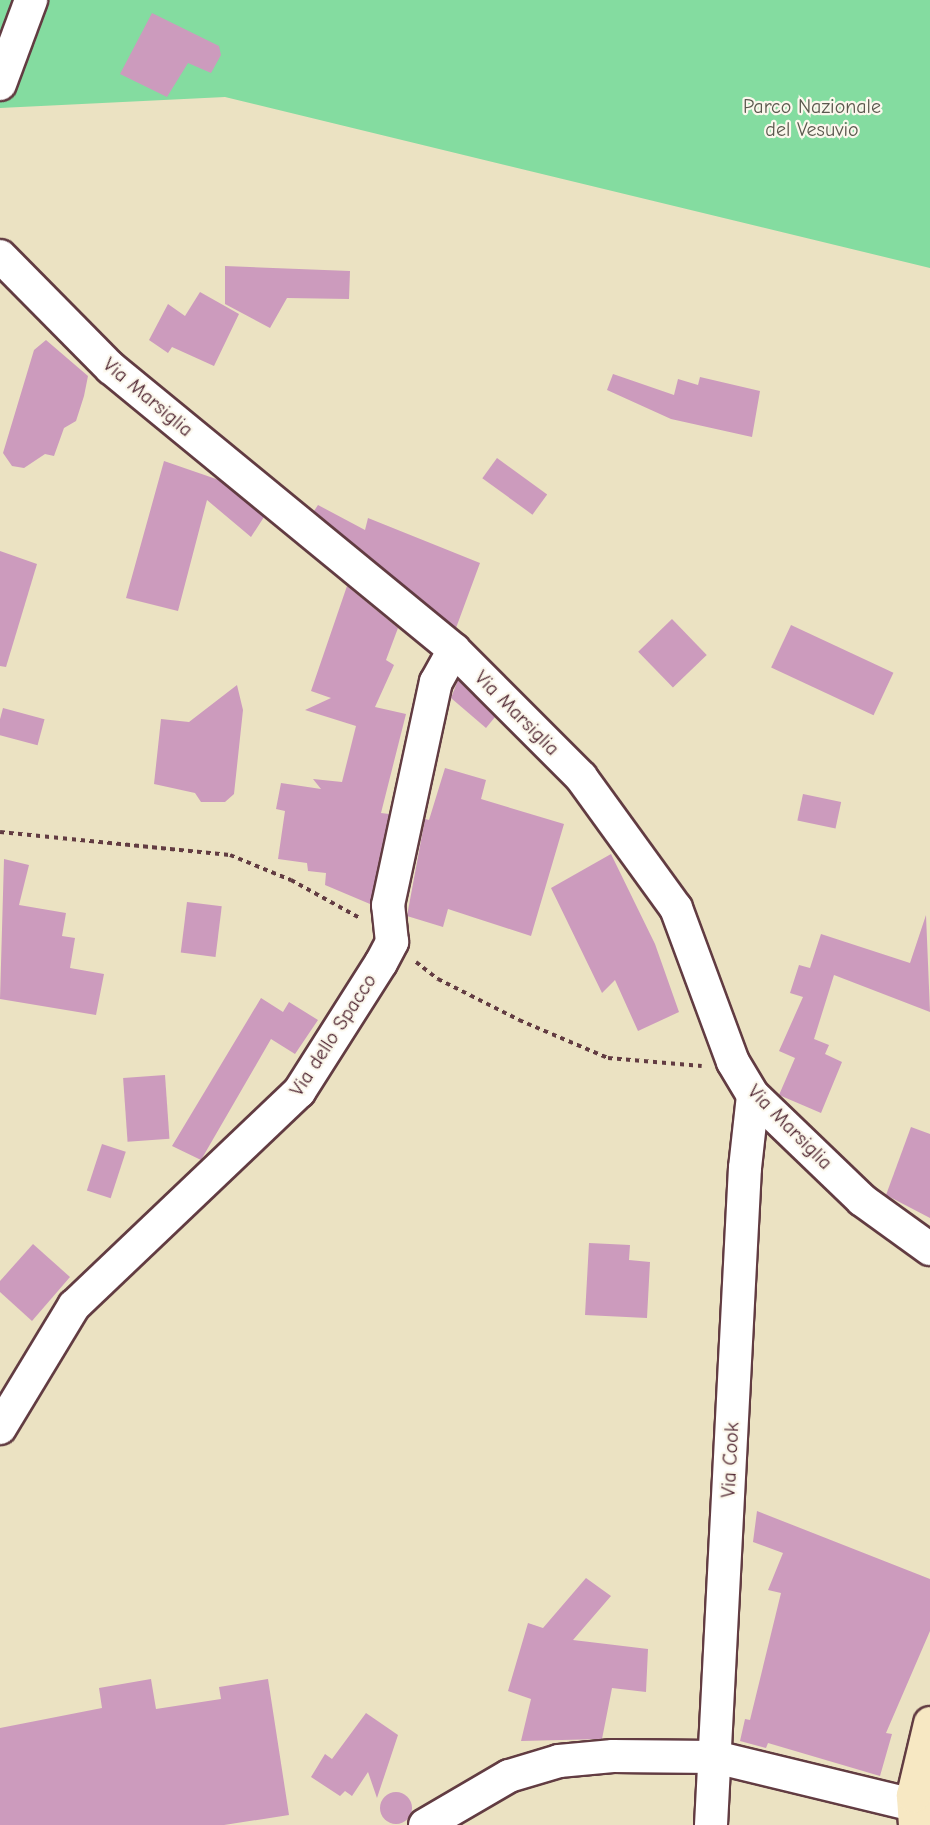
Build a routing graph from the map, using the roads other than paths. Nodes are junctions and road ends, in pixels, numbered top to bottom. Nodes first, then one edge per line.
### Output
1 (31, 0) edge
2 (0, 84) edge
3 (0, 256) edge
4 (454, 650) junction
5 (753, 1095) junction
6 (930, 1249) edge
7 (0, 1428) edge
8 (930, 1723) edge
9 (715, 1757) junction
10 (915, 1815) edge
11 (425, 1825) edge
12 (711, 1825) edge

1 - 2 street
3 - 4 street, Via Marsiglia
4 - 5 street, Via Marsiglia
4 - 7 street, Via dello Spacco
5 - 6 street, Via Marsiglia
5 - 9 street, Via Cook
8 - 10 street
9 - 10 street
9 - 11 street
9 - 12 street, Via Cook

